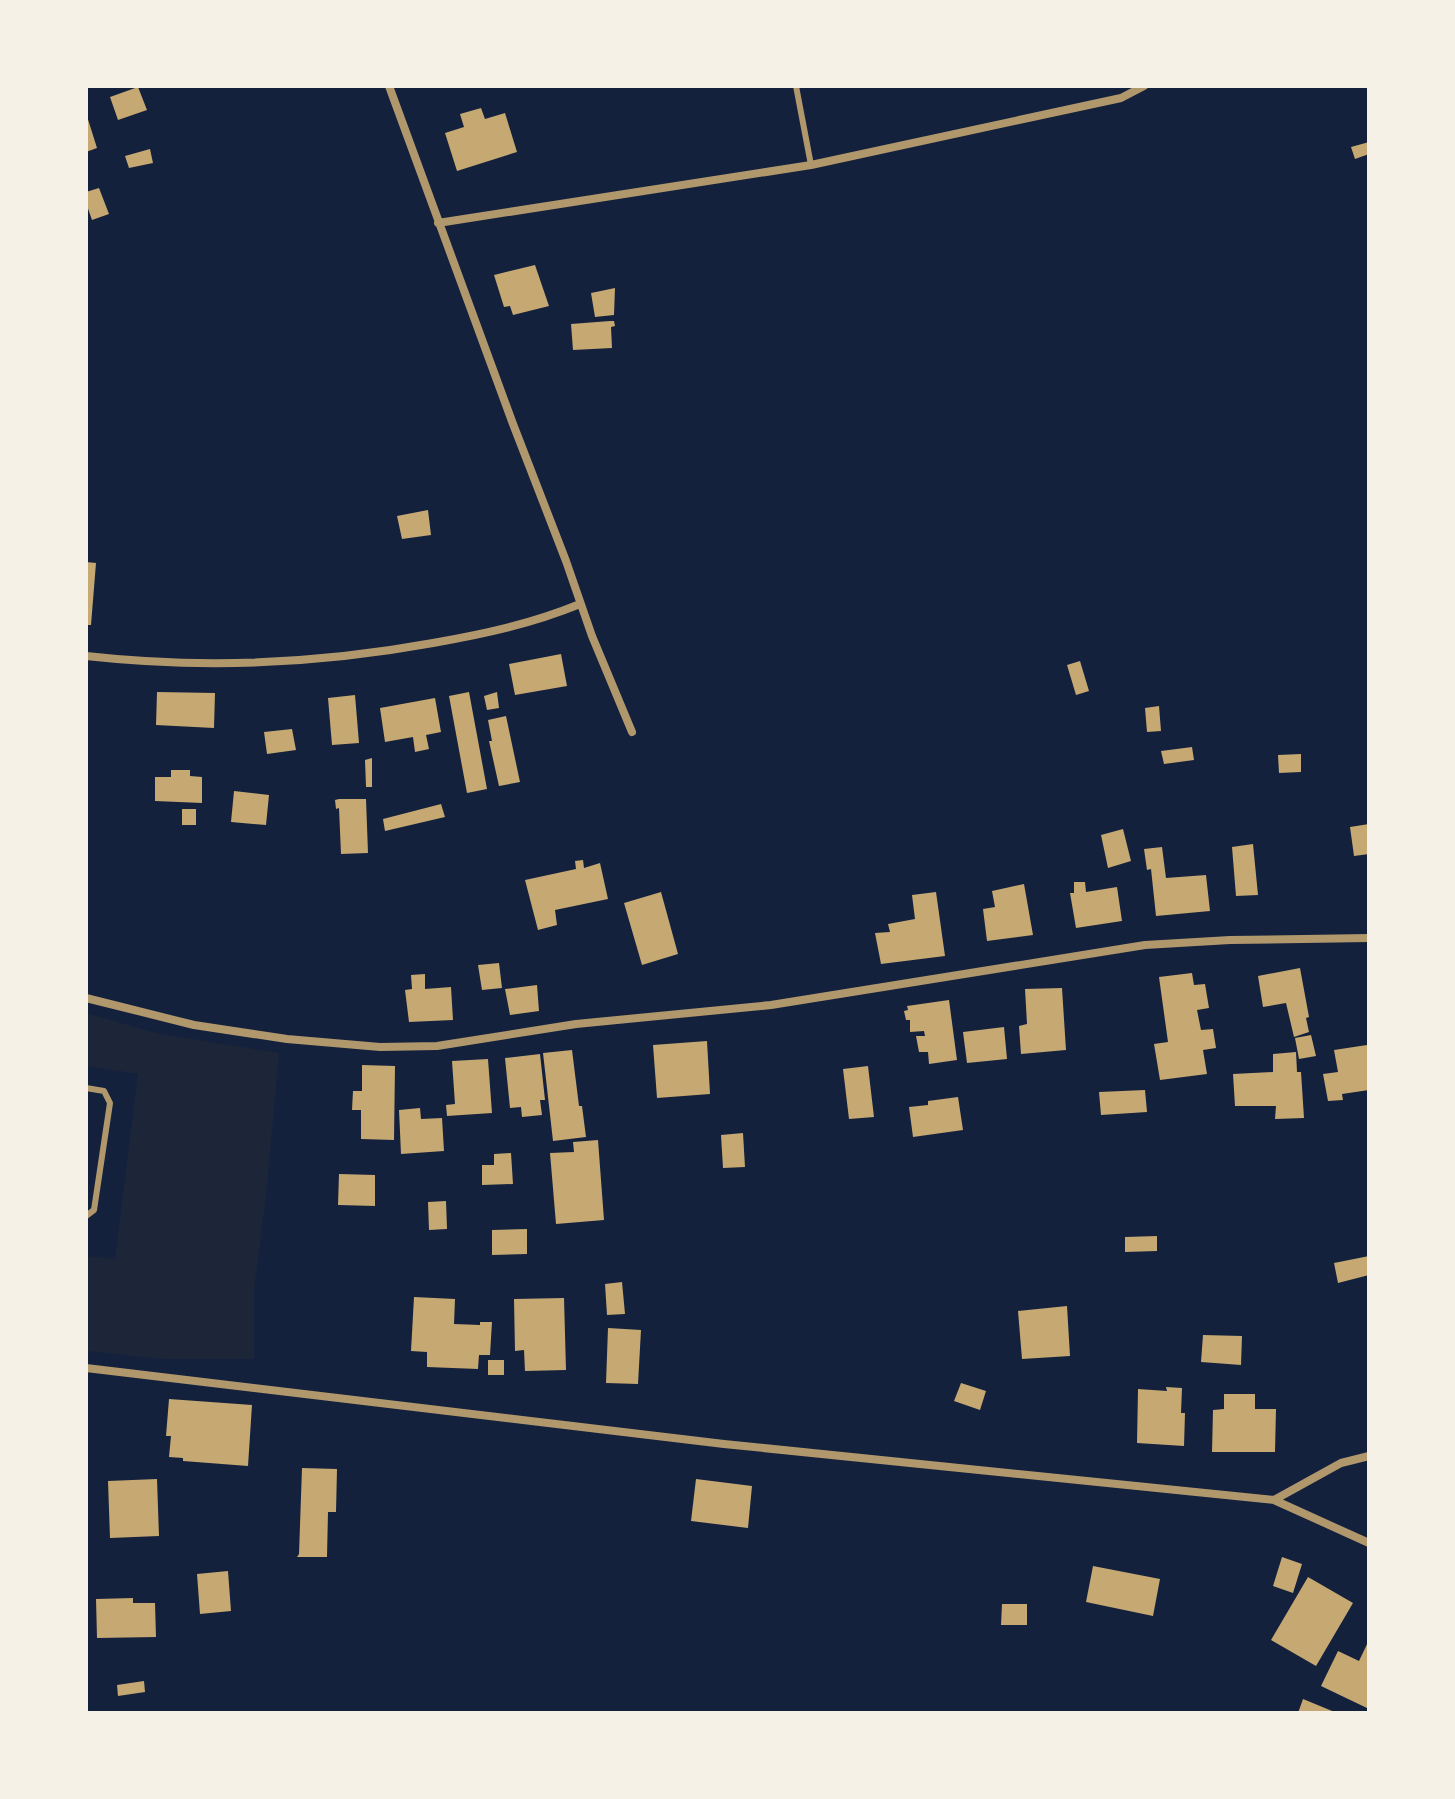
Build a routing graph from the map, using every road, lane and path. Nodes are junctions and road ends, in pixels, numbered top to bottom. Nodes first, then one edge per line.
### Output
1 (389, 86) edge
2 (796, 86) edge
3 (1144, 86) edge
4 (811, 165) junction
5 (438, 223) junction
6 (580, 604) junction
7 (86, 656) edge
8 (632, 732) dead end
9 (1369, 938) edge
10 (86, 998) edge
11 (86, 1088) edge
12 (86, 1216) edge
13 (86, 1368) edge
14 (1369, 1456) edge
15 (1274, 1500) junction
16 (1369, 1543) edge

1 - 5 street
2 - 4 lane
3 - 4 street
4 - 5 street
5 - 6 street
6 - 7 street
6 - 8 street
9 - 10 street
11 - 12 lane
13 - 15 street
14 - 15 street
15 - 16 street

